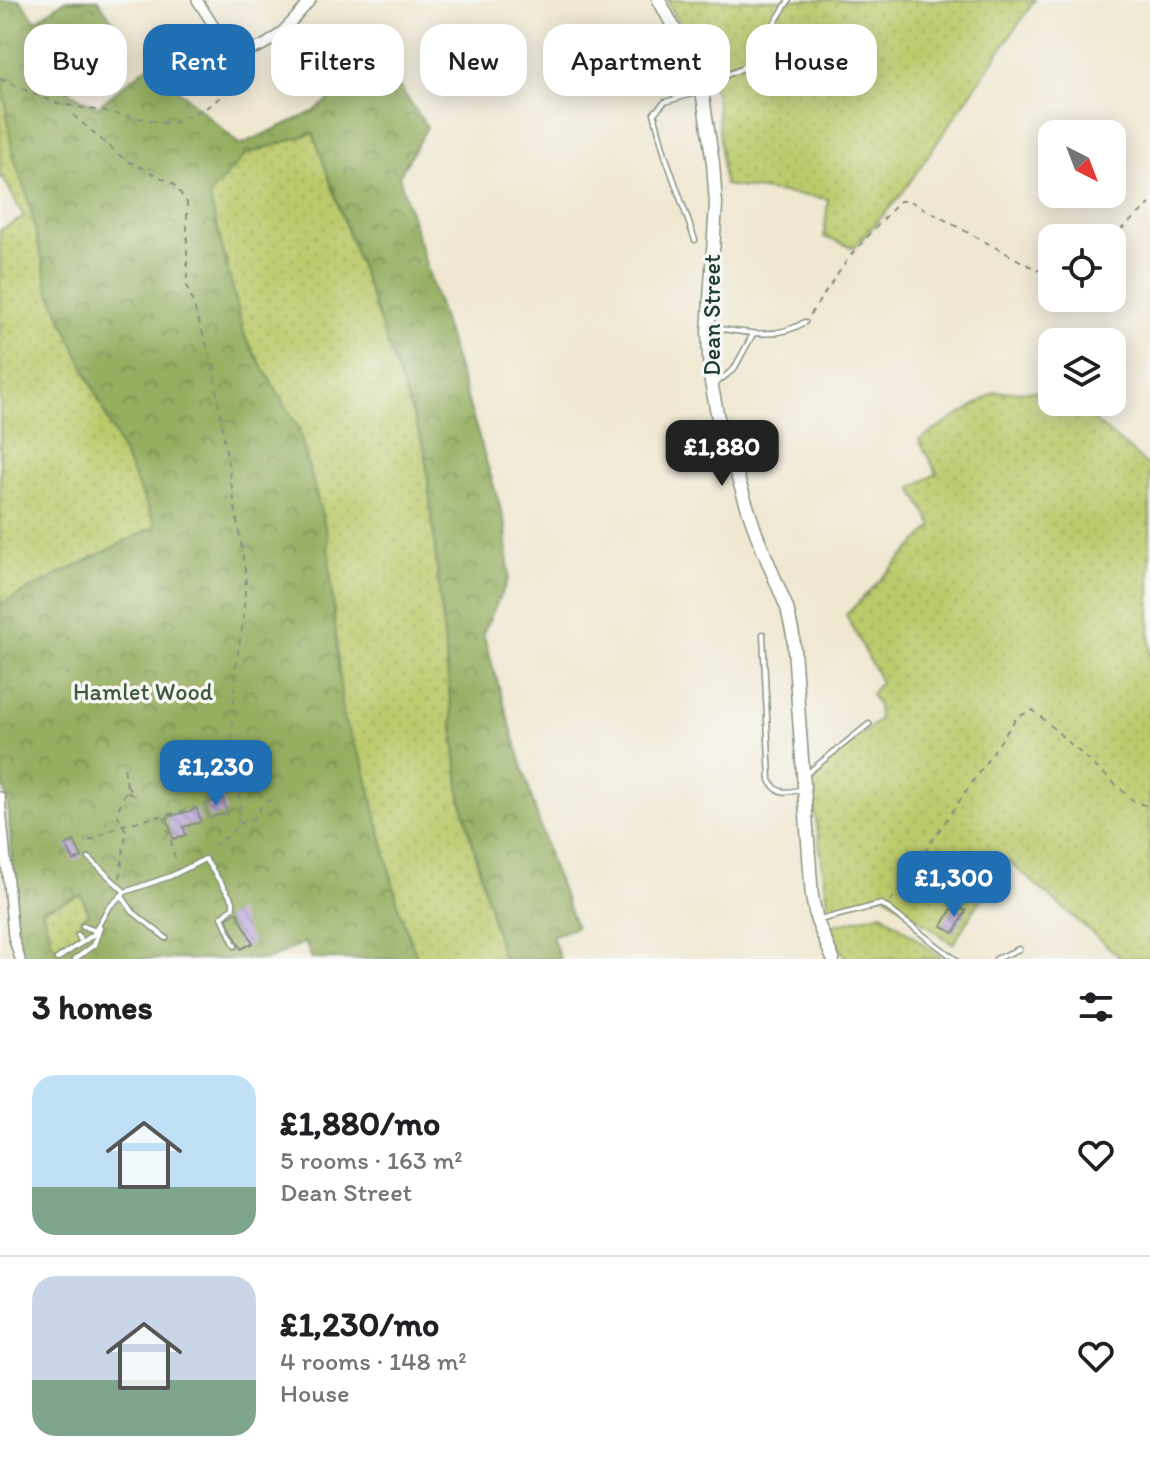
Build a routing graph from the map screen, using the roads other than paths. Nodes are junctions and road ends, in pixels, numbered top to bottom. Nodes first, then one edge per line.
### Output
1 (197, 0) edge
2 (311, 0) edge
3 (659, 0) edge
4 (789, 0) edge
5 (672, 24) edge
6 (730, 74) edge
7 (682, 96) edge
8 (702, 96) edge
9 (695, 240) dead end
10 (805, 322) road end
11 (708, 327) junction
12 (753, 334) junction
13 (712, 386) junction
14 (763, 634) dead end
15 (869, 724) dead end
16 (804, 782) junction
17 (0, 797) edge
18 (89, 858) dead end
19 (123, 894) junction
20 (817, 921) junction
21 (83, 926) dead end
22 (97, 933) junction
23 (78, 935) dead end
24 (166, 938) dead end
25 (82, 943) junction
26 (235, 946) dead end
27 (1019, 949) dead end
28 (20, 959) edge
29 (57, 959) edge
30 (75, 959) edge
31 (833, 959) edge
32 (955, 959) edge
33 (996, 959) edge

1 - 2 street
3 - 5 street, Dean Street
4 - 6 lane
7 - 9 lane
8 - 11 street, Dean Street
10 - 12 lane
11 - 12 lane
11 - 13 street, Dean Street
12 - 13 lane
13 - 16 street, Dean Street
14 - 16 lane
15 - 16 lane
16 - 20 street, Dean Street
17 - 28 street
18 - 19 lane
19 - 22 lane
19 - 24 lane
19 - 26 lane
20 - 31 street, Dean Street
20 - 32 lane
21 - 22 lane
22 - 25 lane
22 - 30 lane
23 - 25 lane
25 - 29 lane
27 - 33 lane

